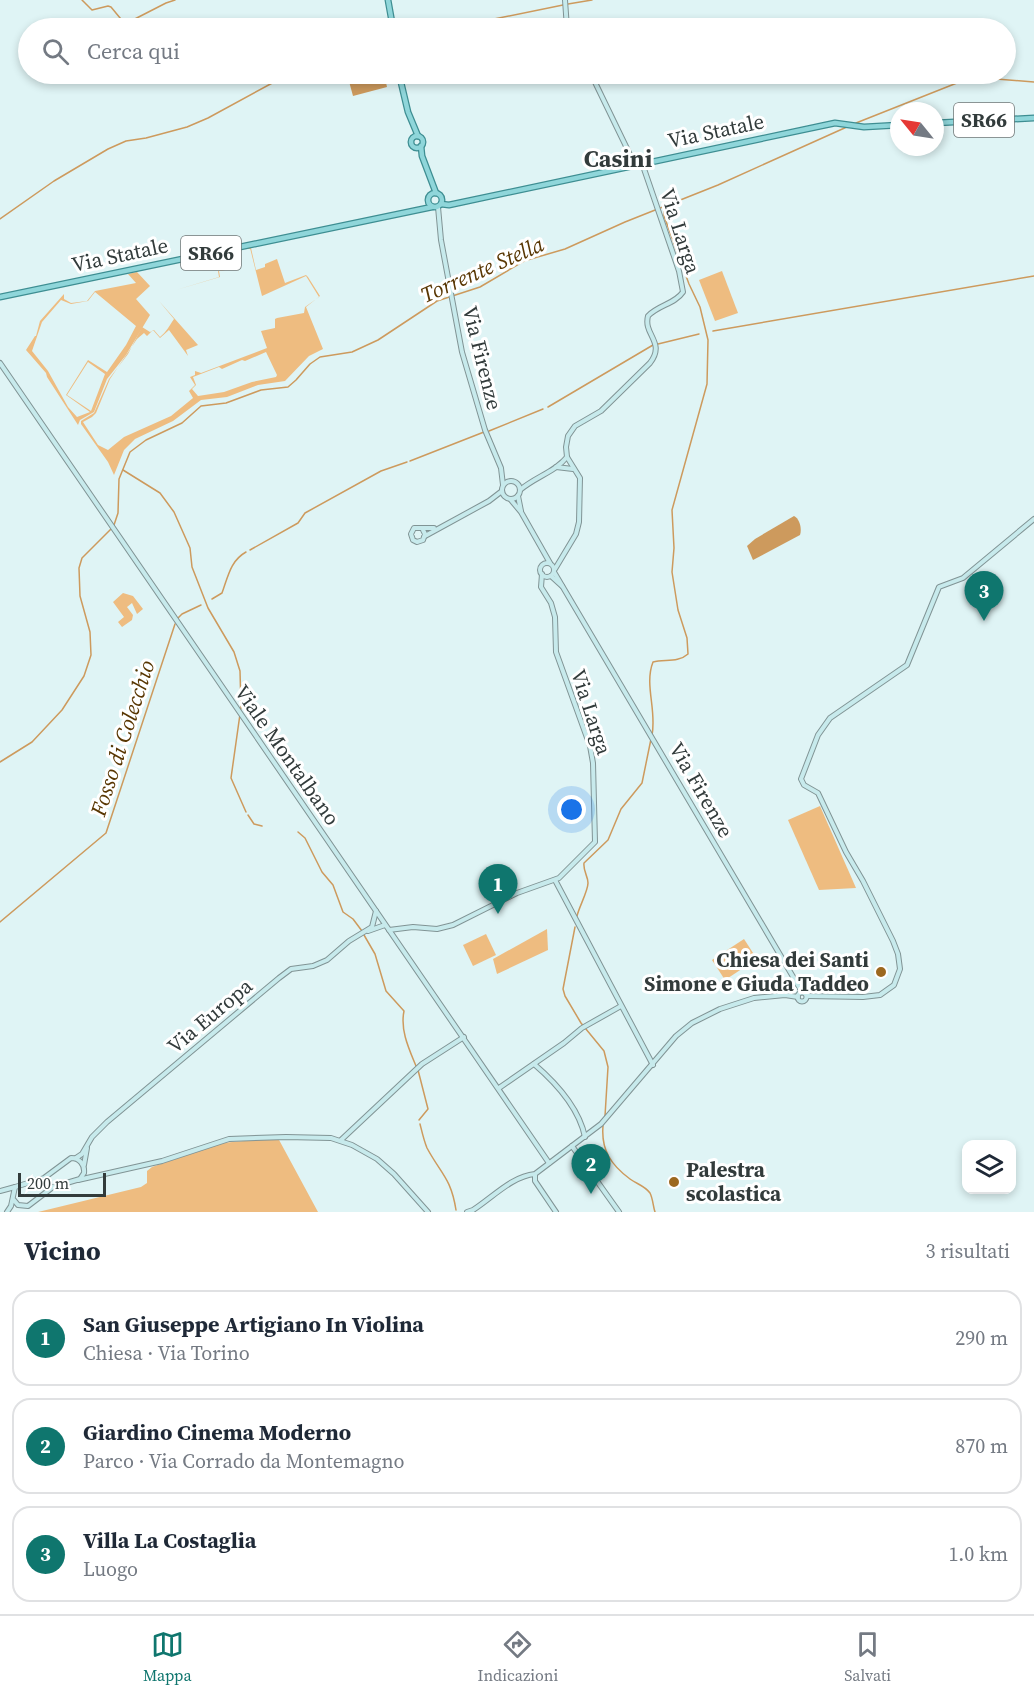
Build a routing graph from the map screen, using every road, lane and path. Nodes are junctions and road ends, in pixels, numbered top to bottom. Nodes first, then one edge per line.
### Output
1 (388, 0) edge
2 (565, 1) edge
3 (391, 18) edge
4 (566, 18) edge
5 (401, 84) edge
6 (596, 84) edge
7 (1034, 118) edge
8 (944, 123) edge
9 (890, 125) edge
10 (415, 137) junction
11 (418, 147) junction
12 (642, 163) junction
13 (635, 165) junction
14 (434, 194) junction
15 (428, 201) junction
16 (437, 205) junction
17 (422, 210) junction
18 (0, 297) edge
19 (0, 363) edge
20 (567, 457) junction
21 (556, 467) junction
22 (501, 468) junction
23 (575, 470) junction
24 (531, 480) junction
25 (515, 482) junction
26 (503, 485) junction
27 (520, 490) junction
28 (502, 491) junction
29 (518, 496) junction
30 (506, 498) junction
31 (511, 500) junction
32 (489, 501) junction
33 (521, 512) junction
34 (1034, 519) edge
35 (438, 527) junction
36 (423, 530) junction
37 (425, 536) junction
38 (537, 540) junction
39 (544, 564) junction
40 (553, 567) junction
41 (542, 574) junction
42 (549, 577) junction
43 (546, 593) junction
44 (574, 603) junction
45 (555, 880) junction
46 (376, 910) junction
47 (386, 925) junction
48 (372, 927) junction
49 (389, 930) junction
50 (364, 932) junction
51 (802, 992) junction
52 (807, 996) junction
53 (798, 997) junction
54 (621, 1006) junction
55 (464, 1037) junction
56 (534, 1064) junction
57 (653, 1065) junction
58 (499, 1088) junction
59 (585, 1137) junction
60 (341, 1140) junction
61 (88, 1145) junction
62 (572, 1146) junction
63 (76, 1158) junction
64 (549, 1163) junction
65 (84, 1167) junction
66 (535, 1174) junction
67 (100, 1175) junction
68 (78, 1180) junction
69 (15, 1187) junction
70 (0, 1192) edge
71 (12, 1198) junction
72 (20, 1207) junction
73 (8, 1212) edge
74 (428, 1212) edge
75 (467, 1212) edge
76 (556, 1212) edge
77 (619, 1212) edge

1 - 3 main road
2 - 4 street
5 - 10 main road
6 - 13 street
7 - 8 main road, SR66
9 - 12 main road, Via Statale / SR66
10 - 11 main road
10 - 11 main road
11 - 14 main road
12 - 13 main road, Via Statale / SR66
12 - 20 street, Via Larga
13 - 16 main road, Via Statale / SR66
14 - 15 main road
14 - 16 main road
15 - 16 main road
15 - 17 main road
16 - 17 main road, Via Statale / SR66
16 - 22 street, Via Firenze
17 - 18 main road, Via Statale / SR66
19 - 46 street, Viale Montalbano
20 - 21 street
20 - 23 street
21 - 23 street
21 - 24 street
22 - 25 street, Via Firenze
22 - 26 street, Via Firenze
23 - 40 street
24 - 25 street
24 - 27 street
25 - 26 street
25 - 27 street, Via Firenze
26 - 28 street, Via Firenze
27 - 29 street, Via Firenze
28 - 30 street
28 - 32 street
29 - 31 street
29 - 33 street, Via Firenze
30 - 31 street, Via Firenze
30 - 32 street
31 - 33 street, Via Firenze
32 - 35 street
33 - 38 street, Via Firenze
34 - 52 street
35 - 36 street
35 - 37 street
36 - 37 street
36 - 37 street
38 - 39 street, Via Firenze
38 - 40 street, Via Firenze
39 - 40 street
39 - 41 street, Via Firenze
40 - 42 street
40 - 44 street, Via Firenze
41 - 42 street, Via Firenze
41 - 43 street, Via Larga
42 - 43 street, Via Larga
42 - 44 street, Via Firenze
43 - 45 street, Via Larga
44 - 51 street, Via Firenze
45 - 49 street
45 - 54 street
46 - 47 street, Viale Montalbano
46 - 48 street
47 - 48 street
47 - 49 street, Viale Montalbano
47 - 50 street
48 - 50 street
49 - 55 street, Viale Montalbano
50 - 61 street, Via Europa
51 - 52 street
51 - 53 street
52 - 53 street
53 - 57 street
54 - 56 street
54 - 57 street
55 - 58 street, Viale Montalbano
55 - 60 street
56 - 58 street
56 - 59 street
57 - 59 street
58 - 64 street, Viale Montalbano
59 - 62 street
60 - 67 street
60 - 74 street
61 - 63 street, Via Europa
61 - 65 street, Via Europa
62 - 64 street
62 - 77 street
63 - 65 street
63 - 69 street, Via Europa
64 - 66 street
65 - 67 street
65 - 68 street, Via Europa
66 - 75 street
66 - 76 street
67 - 68 street
68 - 72 street
69 - 70 street, Via Europa
69 - 71 street
70 - 71 street
71 - 72 street
71 - 73 street
72 - 73 street

